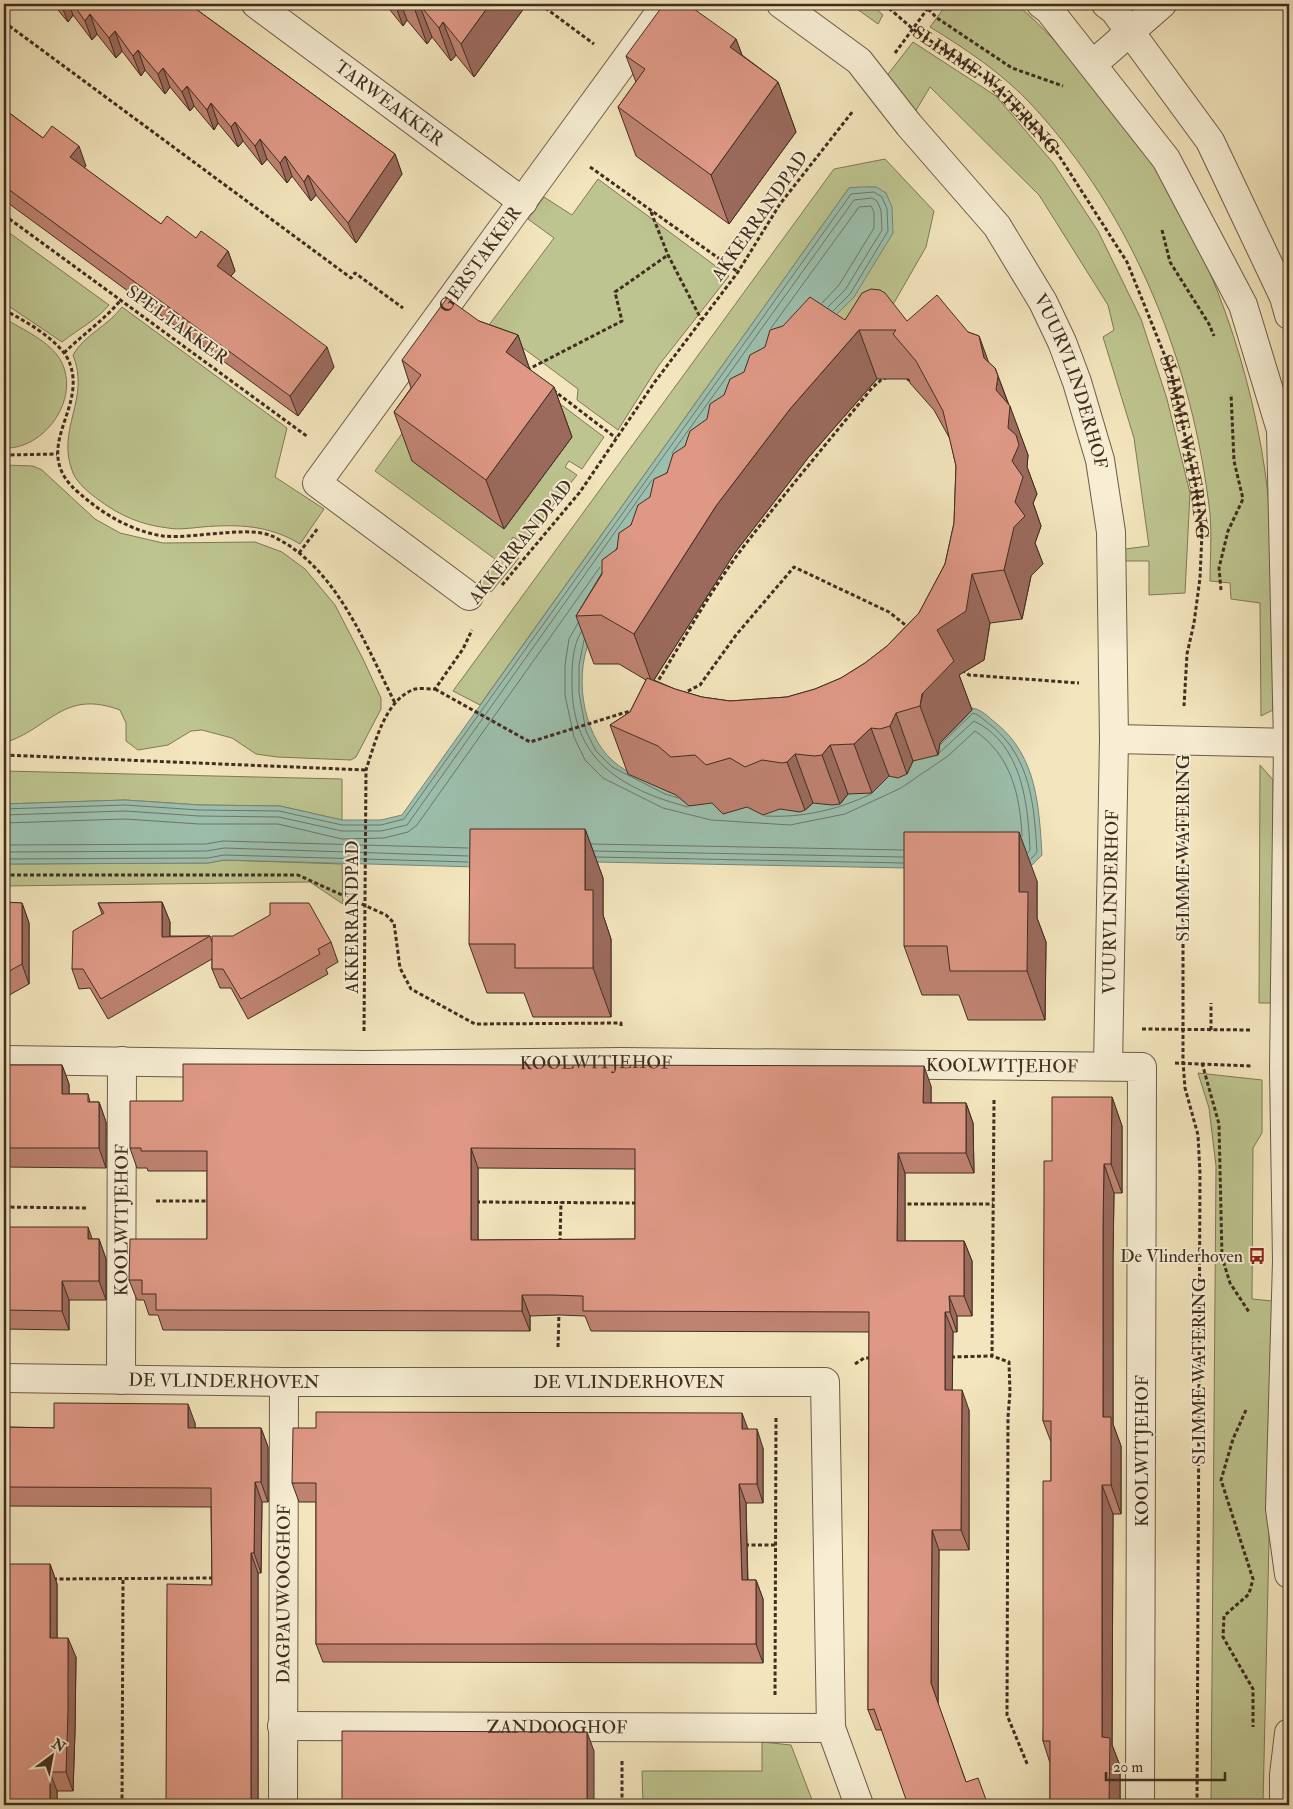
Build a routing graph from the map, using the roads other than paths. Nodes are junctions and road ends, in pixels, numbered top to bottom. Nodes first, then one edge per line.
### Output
1 (256, 4) edge
2 (666, 4) edge
3 (781, 4) edge
4 (1041, 4) edge
5 (1106, 4) edge
6 (1162, 4) edge
7 (1130, 32) junction
8 (1093, 64) junction
9 (523, 202) junction
10 (1289, 315) edge
11 (469, 596) dead end
12 (1114, 739) junction
13 (1288, 743) edge
14 (4, 1060) edge
15 (122, 1061) junction
16 (1108, 1066) junction
17 (4, 1378) edge
18 (121, 1380) junction
19 (284, 1382) junction
20 (1284, 1508) edge
21 (1289, 1574) edge
22 (282, 1726) junction
23 (831, 1728) junction
24 (1289, 1733) edge
25 (283, 1805) edge
26 (859, 1805) edge
27 (1140, 1805) edge
28 (1284, 1805) edge

1 - 9 street, TARWEAKKER
2 - 9 street, GERSTAKKER
3 - 12 street, VUURVLINDERHOF
4 - 8 street
5 - 7 street
6 - 7 street
7 - 8 street
7 - 10 street
8 - 13 street
9 - 11 street, GERSTAKKER
12 - 13 street
12 - 16 street, VUURVLINDERHOF
13 - 20 street
14 - 15 street, KOOLWITJEHOF
15 - 16 street, KOOLWITJEHOF
15 - 18 street, KOOLWITJEHOF
16 - 27 street, KOOLWITJEHOF
17 - 18 street, DE VLINDERHOVEN
18 - 19 street, DE VLINDERHOVEN
19 - 22 street, DAGPAUWOOGHOF
19 - 23 street, DE VLINDERHOVEN
20 - 21 street
22 - 23 street, ZANDOOGHOF
22 - 25 street, DAGPAUWOOGHOF
23 - 26 street
24 - 28 street

